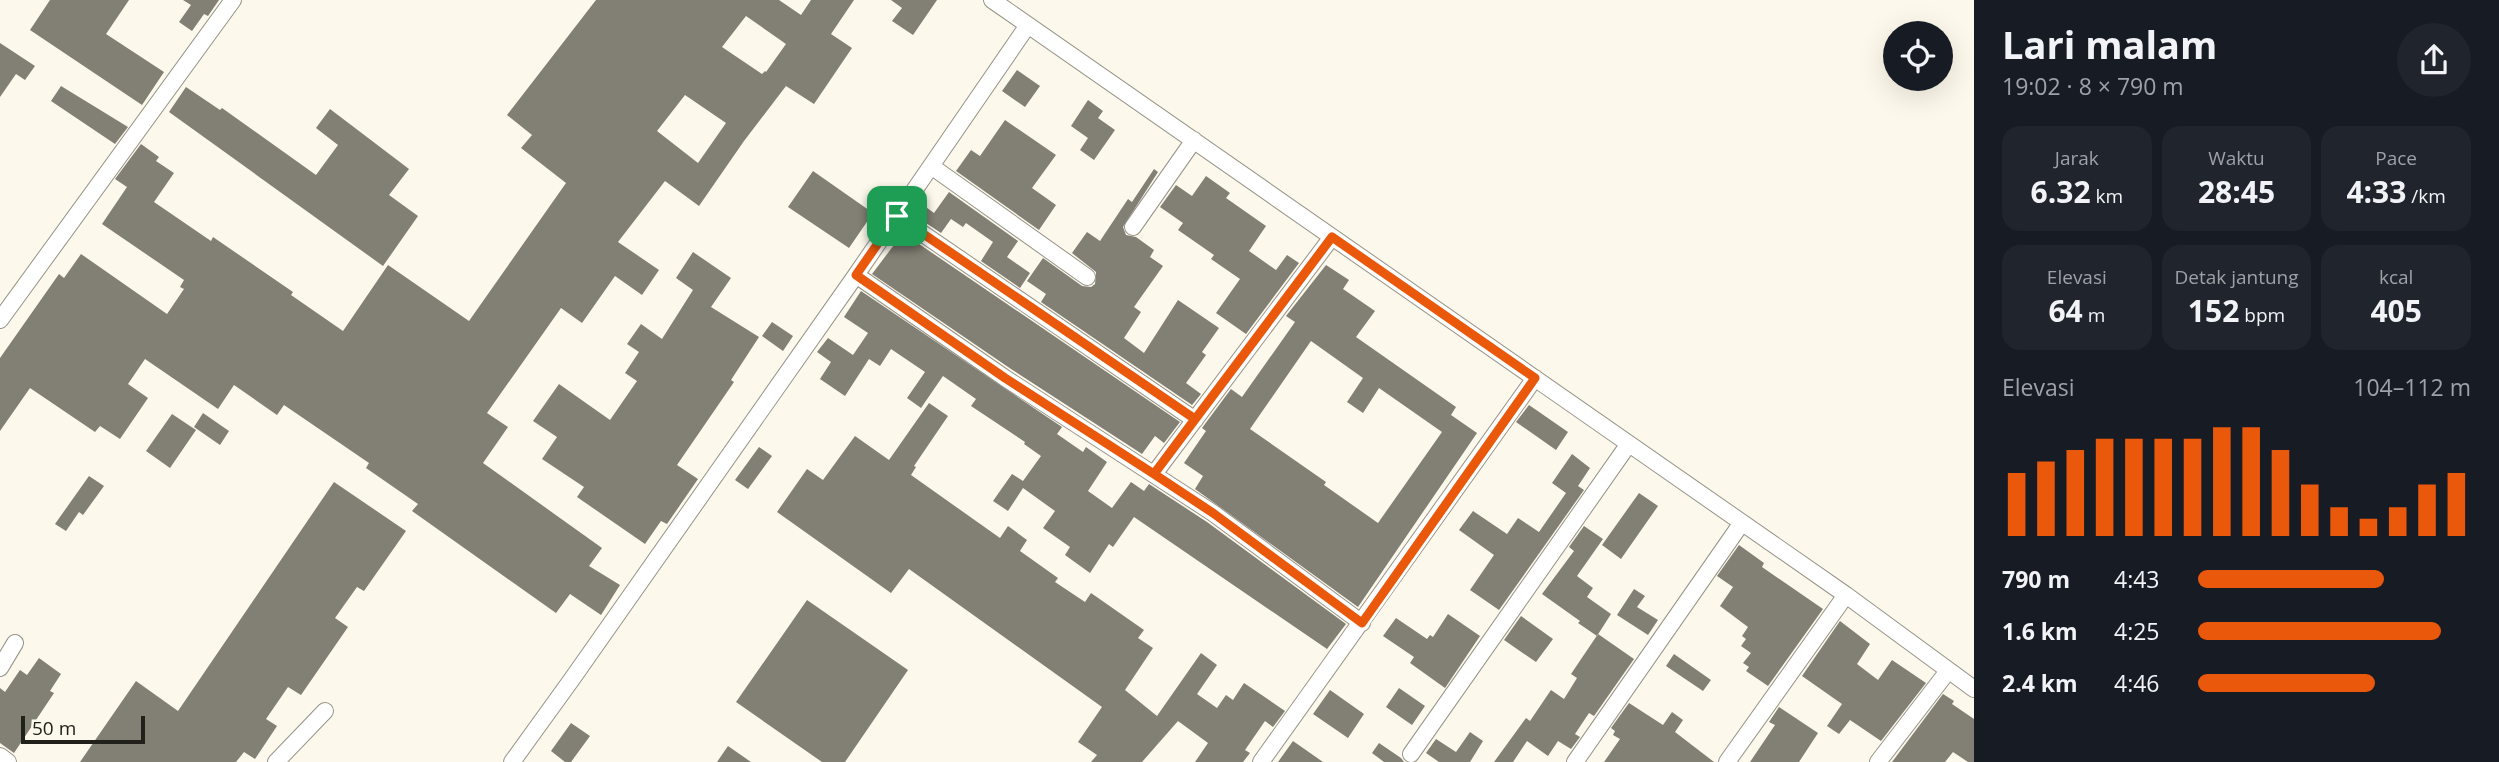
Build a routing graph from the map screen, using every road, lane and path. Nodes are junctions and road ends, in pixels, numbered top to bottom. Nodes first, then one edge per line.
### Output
1 (233, 0) edge
2 (992, 0) edge
3 (1028, 25) junction
4 (1194, 140) junction
5 (931, 166) junction
6 (897, 216) junction
7 (1133, 227) dead end
8 (1332, 237) junction
9 (856, 275) junction
10 (1087, 277) dead end
11 (0, 320) edge
12 (1535, 378) junction
13 (1195, 419) junction
14 (1628, 445) junction
15 (1154, 474) junction
16 (1741, 524) junction
17 (1846, 595) junction
18 (1362, 623) junction
19 (15, 643) dead end
20 (0, 668) edge
21 (1948, 671) junction
22 (1974, 689) edge
23 (325, 711) dead end
24 (1411, 754) dead end
25 (0, 756) edge
26 (8, 762) edge
27 (276, 762) edge
28 (512, 762) edge
29 (1261, 762) edge
30 (1575, 762) edge
31 (1727, 762) edge
32 (1878, 762) edge

1 - 11 street
2 - 3 street
3 - 4 street
3 - 5 street
4 - 7 street
4 - 8 street
5 - 6 street
5 - 10 street
6 - 9 street
6 - 13 street
8 - 12 street
8 - 13 street
9 - 15 street
9 - 28 street
12 - 14 street
12 - 18 street
13 - 15 street
14 - 16 street
14 - 24 street
15 - 18 street
16 - 17 street
16 - 30 street
17 - 21 street
17 - 31 street
18 - 29 street
19 - 20 street
21 - 22 street
21 - 32 street
23 - 27 street
25 - 26 street

